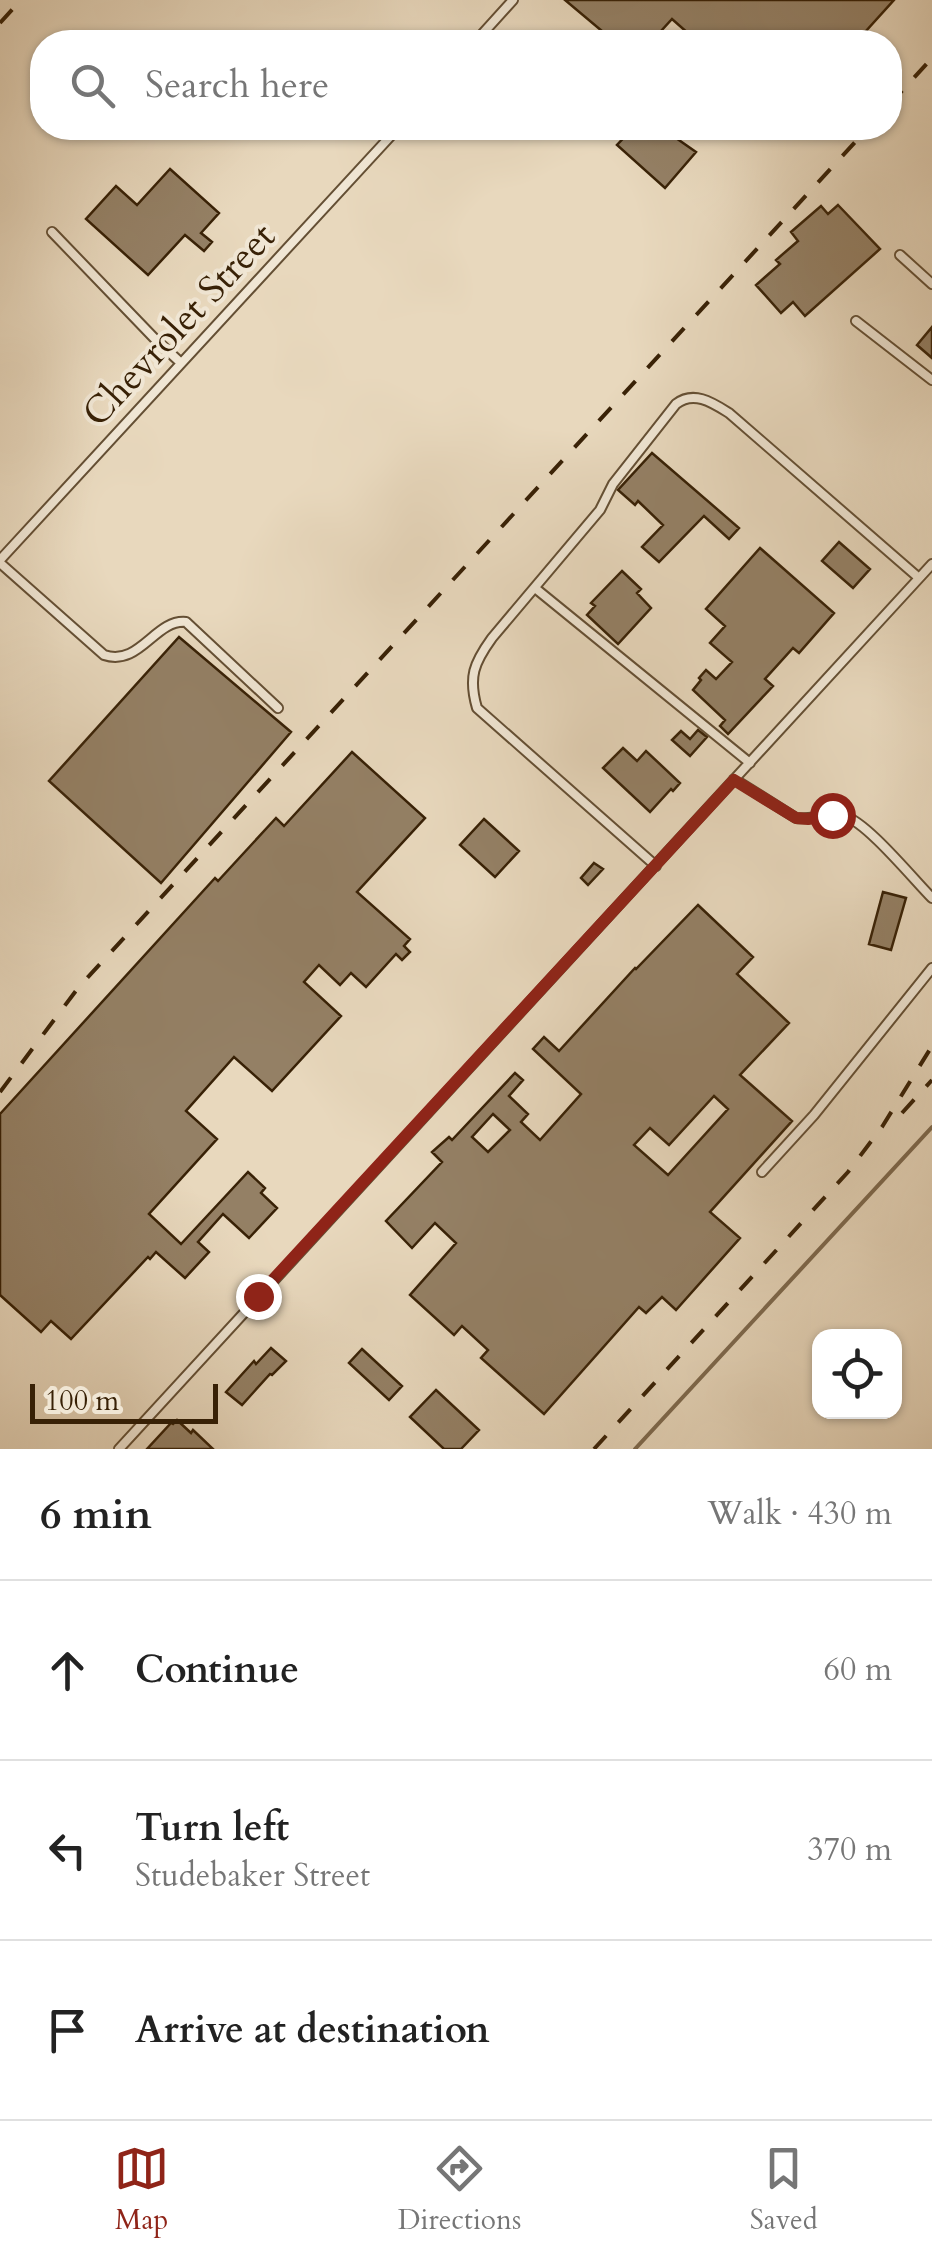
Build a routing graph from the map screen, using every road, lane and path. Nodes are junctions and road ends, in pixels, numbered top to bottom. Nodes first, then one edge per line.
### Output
1 (514, 0) edge
2 (486, 30) edge
3 (387, 140) edge
4 (52, 232) dead end
5 (900, 255) dead end
6 (932, 284) edge
7 (856, 321) dead end
8 (181, 363) junction
9 (932, 380) edge
10 (0, 562) edge
11 (932, 564) edge
12 (919, 578) junction
13 (536, 588) junction
14 (278, 708) dead end
15 (750, 763) junction
16 (734, 780) junction
17 (656, 866) junction
18 (932, 898) edge
19 (932, 968) edge
20 (762, 1172) dead end
21 (119, 1449) edge

1 - 2 lane
3 - 8 lane, Chevrolet Street
4 - 8 lane
5 - 6 lane
7 - 9 lane
8 - 10 lane, Chevrolet Street
10 - 14 lane
11 - 12 lane
12 - 13 lane
12 - 15 lane
13 - 15 lane
13 - 17 lane
15 - 16 lane
16 - 17 lane
16 - 18 lane
17 - 21 lane
19 - 20 lane

